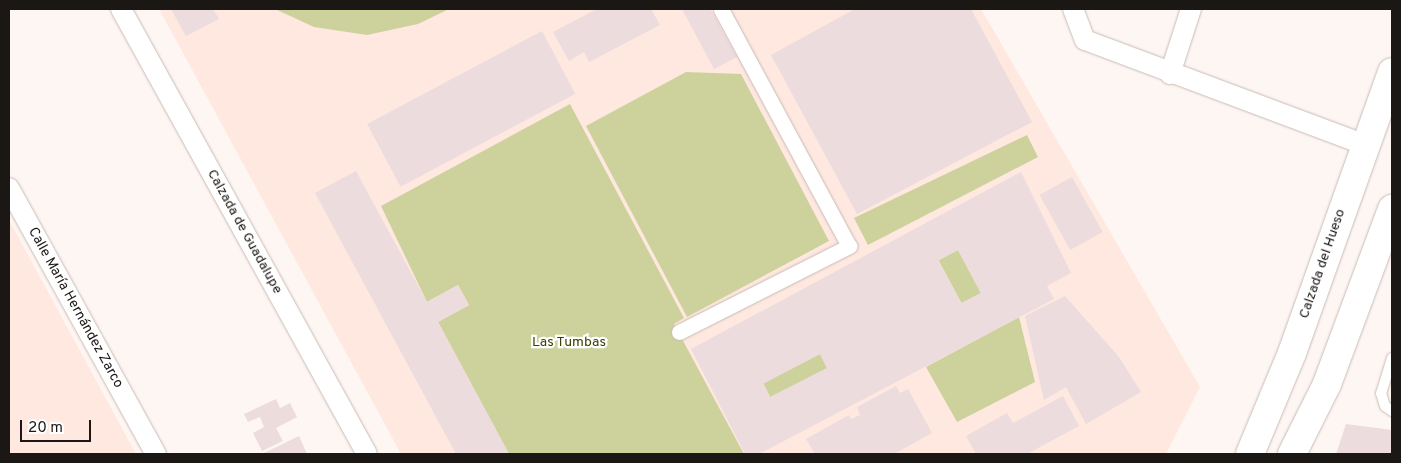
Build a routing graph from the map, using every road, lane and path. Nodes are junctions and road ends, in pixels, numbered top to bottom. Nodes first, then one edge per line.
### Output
1 (121, 9) edge
2 (721, 9) edge
3 (1073, 9) edge
4 (1191, 9) edge
5 (1392, 72) edge
6 (1170, 74) junction
7 (1364, 144) junction
8 (9, 188) edge
9 (1392, 209) edge
10 (679, 332) dead end
11 (1392, 358) edge
12 (1392, 411) edge
13 (156, 454) edge
14 (367, 454) edge
15 (1250, 454) edge
16 (1292, 454) edge

1 - 14 street, Calzada de Guadalupe
2 - 10 street
3 - 6 street
4 - 6 street
5 - 7 main road, Calzada del Hueso
6 - 7 street
7 - 15 main road, Calzada del Hueso
8 - 13 street, Calle María Hernández Zarco
9 - 16 main road
11 - 12 lane

